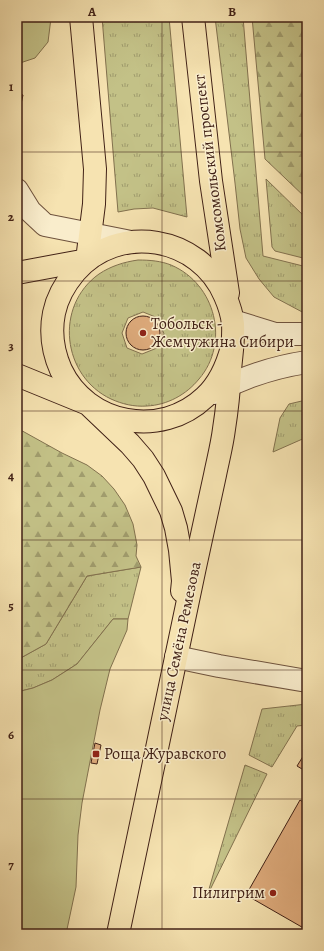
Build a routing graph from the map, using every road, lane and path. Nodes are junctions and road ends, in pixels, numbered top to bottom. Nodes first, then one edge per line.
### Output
1 (81, 17) edge
2 (194, 17) edge
3 (17, 190) edge
4 (90, 234) junction
5 (131, 242) junction
6 (87, 260) junction
7 (17, 273) edge
8 (231, 314) junction
9 (307, 334) edge
10 (232, 347) junction
11 (307, 362) edge
12 (17, 374) edge
13 (229, 385) junction
14 (204, 398) junction
15 (88, 404) junction
16 (181, 632) junction
17 (176, 657) junction
18 (307, 681) edge
19 (118, 934) edge

1 - 4 main road
2 - 8 main road, Комсомольский проспект
3 - 4 street
4 - 5 street
4 - 6 main road
5 - 6 main road
5 - 8 main road
6 - 7 main road
6 - 15 main road
8 - 9 street
8 - 10 main road
10 - 13 main road, улица Семёна Ремезова
10 - 14 main road
11 - 13 street
12 - 15 main road
13 - 14 street
13 - 16 main road, улица Семёна Ремезова
14 - 15 main road
15 - 16 main road
16 - 17 main road, улица Семёна Ремезова
17 - 18 street
17 - 19 main road, улица Семёна Ремезова

